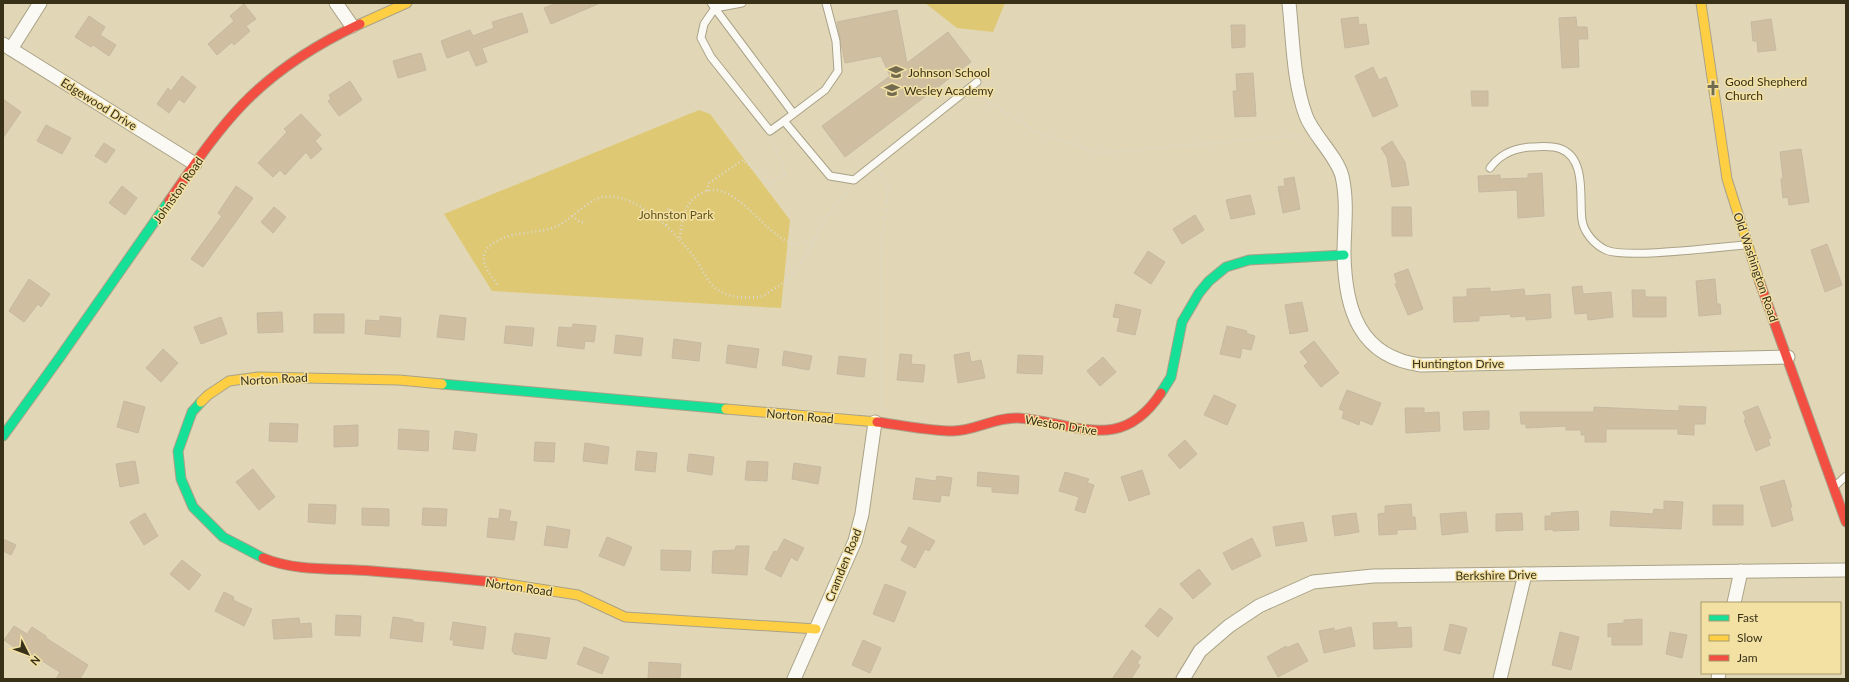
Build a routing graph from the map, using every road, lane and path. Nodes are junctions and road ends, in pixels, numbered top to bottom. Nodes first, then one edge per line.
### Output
1 (40, 3) edge
2 (336, 3) edge
3 (407, 3) edge
4 (742, 3) edge
5 (826, 3) edge
6 (1289, 3) edge
7 (1701, 3) edge
8 (713, 5) edge
9 (352, 26) junction
10 (7, 47) edge
11 (977, 82) joint
12 (793, 113) junction
13 (784, 121) junction
14 (770, 131) junction
15 (1317, 134) junction
16 (195, 164) junction
17 (873, 164) junction
18 (1490, 168) dead end
19 (854, 180) junction
20 (707, 191) junction
21 (668, 207) dead end
22 (572, 216) junction
23 (586, 223) dead end
24 (666, 225) junction
25 (680, 238) junction
26 (816, 239) junction
27 (1747, 245) junction
28 (1344, 255) junction
29 (497, 284) dead end
30 (1788, 357) junction
31 (879, 423) junction
32 (3, 436) edge
33 (1846, 476) edge
34 (1834, 486) junction
35 (1846, 488) edge
36 (1846, 522) edge
37 (1846, 570) edge
38 (1741, 571) junction
39 (1525, 574) junction
40 (1734, 602) edge
41 (816, 629) junction
42 (794, 679) edge
43 (1183, 679) edge
44 (1500, 679) edge

1 - 10 street
2 - 9 street
3 - 9 street, Johnston Road
4 - 8 lane
5 - 12 lane
6 - 15 street, Huntington Drive
7 - 27 street, Old Washington Road
8 - 12 lane
8 - 14 lane
9 - 16 street, Johnston Road
10 - 16 street, Edgewood Drive
11 - 15 path
11 - 17 lane
12 - 13 lane
13 - 14 lane
13 - 19 lane
14 - 20 path
15 - 28 street, Huntington Drive
16 - 32 street, Johnston Road
17 - 19 lane
17 - 31 path
18 - 27 lane
19 - 26 path
20 - 25 path
20 - 26 path
21 - 24 path
22 - 23 path
22 - 24 path
22 - 29 path
24 - 25 path
25 - 26 path
27 - 30 street, Old Washington Road
28 - 30 street, Huntington Drive
28 - 31 street, Weston Drive
30 - 34 street, Old Washington Road
31 - 41 street, Cramden Road
31 - 41 street, Norton Road
33 - 34 lane
34 - 35 lane
34 - 36 street, Old Washington Road
37 - 38 street, Berkshire Drive
38 - 39 street, Berkshire Drive
38 - 40 street
39 - 43 street, Berkshire Drive
39 - 44 street
41 - 42 street, Cramden Road

